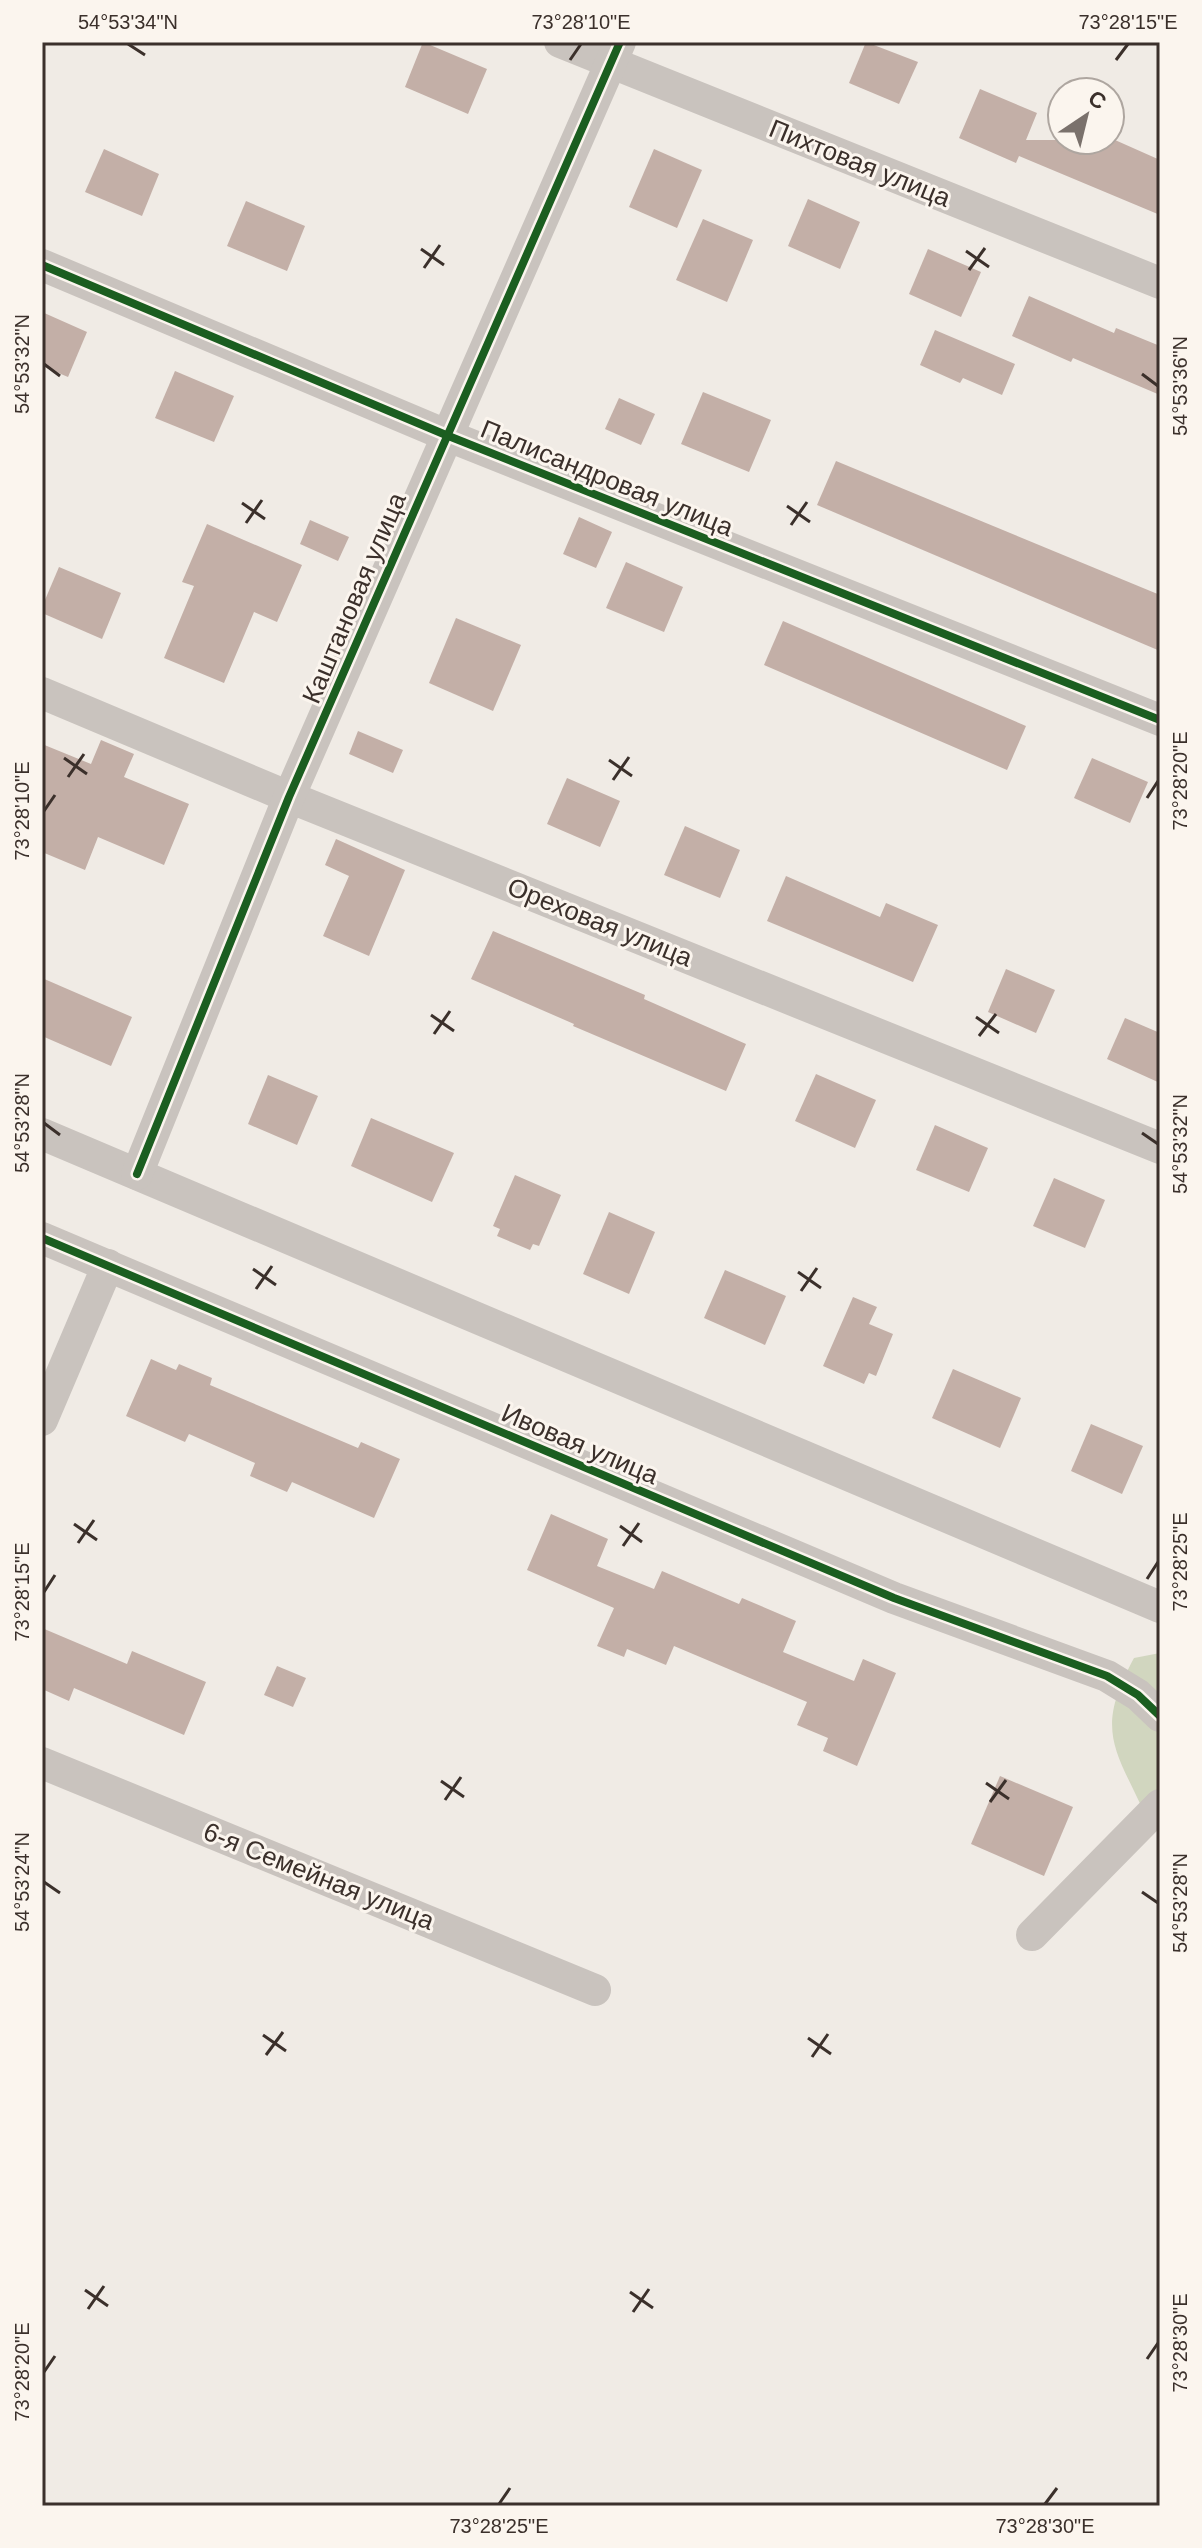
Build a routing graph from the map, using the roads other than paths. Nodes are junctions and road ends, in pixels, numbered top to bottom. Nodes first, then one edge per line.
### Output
1 (560, 42) edge
2 (615, 53) edge
3 (42, 265) edge
4 (1160, 283) edge
5 (446, 435) junction
6 (42, 693) edge
7 (1160, 720) edge
8 (289, 797) junction
9 (42, 1134) edge
10 (1160, 1148) edge
11 (137, 1174) junction
12 (42, 1238) edge
13 (108, 1265) junction
14 (42, 1420) edge
15 (1160, 1607) edge
16 (1160, 1716) edge
17 (42, 1763) edge
18 (1160, 1805) edge
19 (1032, 1935) dead end
20 (595, 1990) dead end

1 - 2 street, Пихтовая улица
2 - 4 street, Пихтовая улица
2 - 5 street, Каштановая улица
3 - 5 street, Палисандровая улица
5 - 7 street, Палисандровая улица
5 - 8 street, Каштановая улица
6 - 8 street, Ореховая улица
8 - 10 street, Ореховая улица
8 - 11 street, Каштановая улица
9 - 11 street
11 - 15 street
12 - 13 street, Ивовая улица
13 - 14 street
13 - 16 street, Ивовая улица
17 - 20 street, 6-я Семейная улица
18 - 19 street

